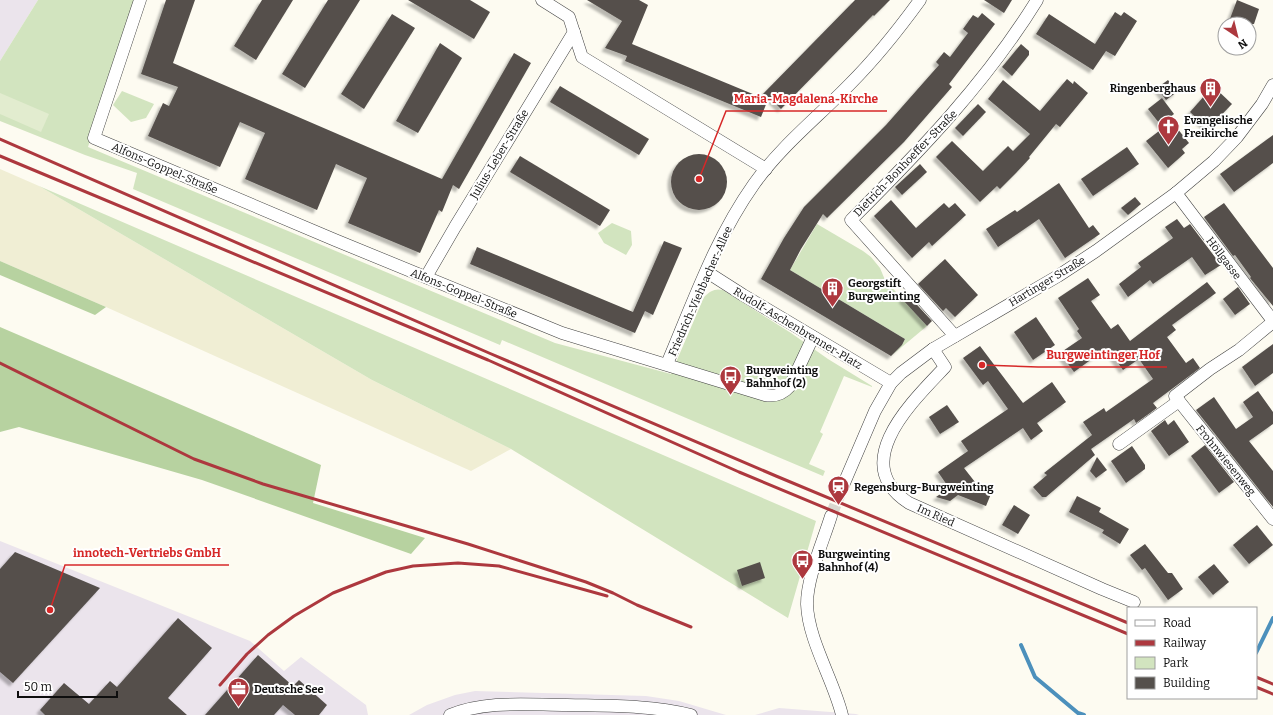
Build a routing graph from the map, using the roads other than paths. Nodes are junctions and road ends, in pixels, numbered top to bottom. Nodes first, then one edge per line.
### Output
1 (140, 0) edge
2 (542, 0) edge
3 (920, 0) edge
4 (1037, 0) edge
5 (574, 32) junction
6 (1273, 85) edge
7 (1267, 103) edge
8 (766, 169) junction
9 (1176, 194) junction
10 (707, 272) junction
11 (426, 277) junction
12 (1273, 322) edge
13 (955, 336) junction
14 (813, 338) junction
15 (934, 349) junction
16 (667, 364) junction
17 (891, 383) junction
18 (1180, 401) junction
19 (1119, 444) dead end
20 (842, 488) tunnel mouth
21 (831, 516) tunnel mouth
22 (1273, 519) edge
23 (1134, 602) dead end
24 (841, 710) edge
25 (450, 715) edge
26 (691, 715) edge

1 - 11 street, Alfons-Goppel-Straße
2 - 5 street
3 - 8 street, Friedrich-Viehbacher-Allee
4 - 13 street, Dietrich-Bonhoeffer-Straße
5 - 8 street
5 - 11 street, Julius-Leber-Straße
6 - 7 street, Hartinger Straße
7 - 9 street, Hartinger Straße
8 - 10 street, Friedrich-Viehbacher-Allee
9 - 12 street, Höllgasse
9 - 13 street, Hartinger Straße
10 - 14 street, Rudolf-Aschenbrenner-Platz
10 - 16 street, Friedrich-Viehbacher-Allee
11 - 16 street, Alfons-Goppel-Straße
12 - 18 street
13 - 15 street, Hartinger Straße
14 - 16 street, Alfons-Goppel-Straße
14 - 17 street, Rudolf-Aschenbrenner-Platz
15 - 17 street, Hartinger Straße
15 - 23 street, Im Ried
17 - 20 street, Hartinger Straße
18 - 19 street
18 - 22 street, Frohnwiesenweg
21 - 24 street
25 - 26 street

